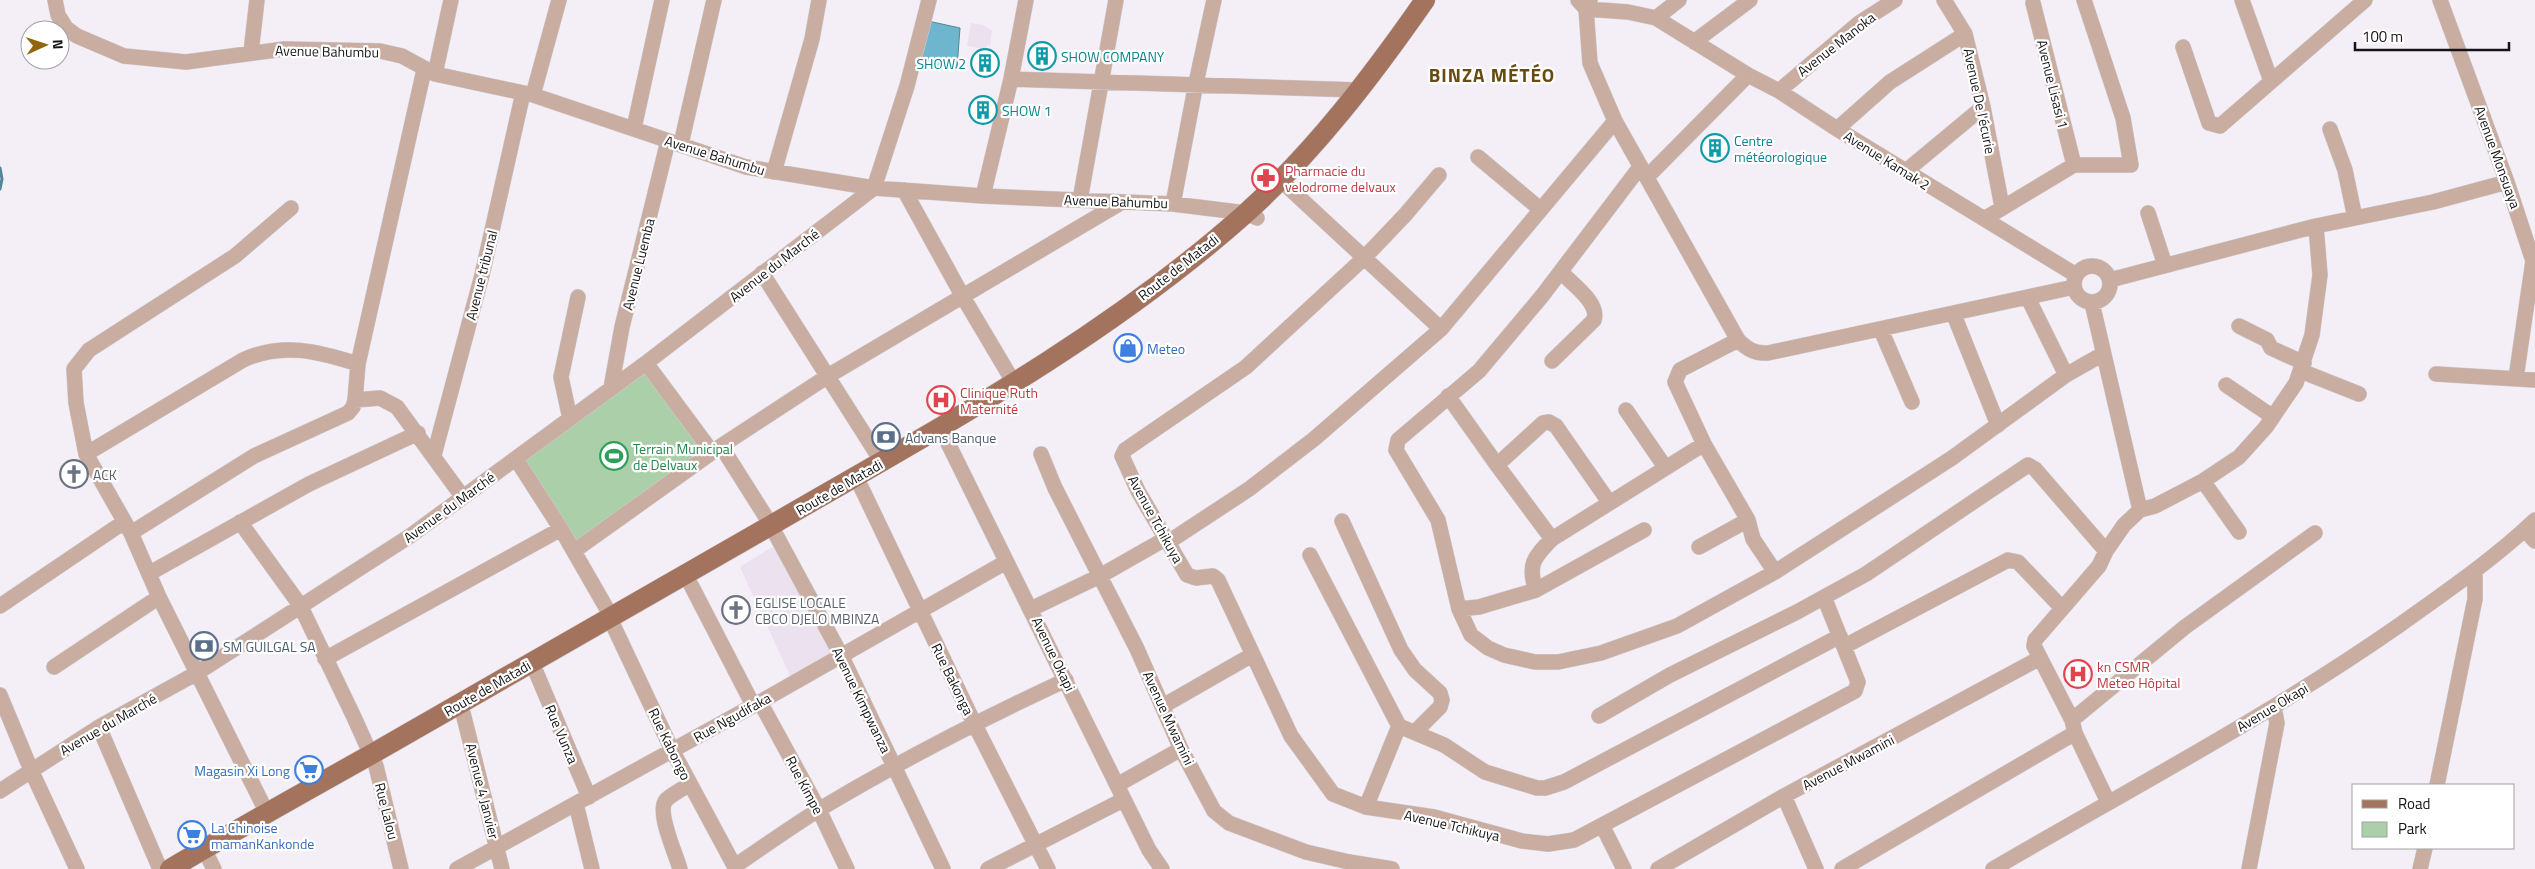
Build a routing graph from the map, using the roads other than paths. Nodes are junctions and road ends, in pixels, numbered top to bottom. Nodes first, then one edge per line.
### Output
1 (55, 0) edge
2 (256, 0) edge
3 (451, 0) edge
4 (559, 0) edge
5 (662, 0) edge
6 (714, 0) edge
7 (820, 0) edge
8 (928, 0) edge
9 (1026, 0) edge
10 (1116, 0) edge
11 (1214, 0) edge
12 (1425, 0) edge
13 (1437, 0) edge
14 (1680, 0) edge
15 (1750, 0) edge
16 (1895, 0) edge
17 (1944, 0) edge
18 (2084, 0) edge
19 (2242, 0) edge
20 (2366, 0) edge
21 (2440, 0) edge
22 (1585, 3) edge
23 (2033, 3) dead end
24 (1656, 18) junction
25 (1965, 34) junction
26 (1694, 42) junction
27 (2183, 47) dead end
28 (251, 52) junction
29 (430, 72) junction
30 (1379, 74) junction
31 (1748, 75) junction
32 (1011, 79) junction
33 (2271, 81) junction
34 (1103, 83) junction
35 (1196, 83) junction
36 (1359, 90) junction
37 (1779, 90) junction
38 (528, 94) junction
39 (1983, 107) junction
40 (1615, 121) junction
41 (634, 128) junction
42 (1837, 129) junction
43 (2330, 129) dead end
44 (675, 142) junction
45 (1478, 157) dead end
46 (2074, 165) junction
47 (1906, 171) junction
48 (774, 172) junction
49 (1644, 172) junction
50 (1439, 175) dead end
51 (2508, 182) junction
52 (874, 188) junction
53 (1289, 188) junction
54 (904, 190) junction
55 (983, 196) junction
56 (1080, 200) junction
57 (1122, 202) junction
58 (1174, 204) junction
59 (2002, 207) junction
60 (292, 208) dead end
61 (1540, 209) junction
62 (2148, 213) dead end
63 (1251, 215) junction
64 (2356, 218) junction
65 (1984, 219) junction
66 (2316, 226) junction
67 (1364, 258) junction
68 (2165, 265) junction
69 (1561, 272) junction
70 (762, 274) junction
71 (2110, 280) junction
72 (2075, 281) junction
73 (962, 296) junction
74 (578, 297) dead end
75 (2028, 298) junction
76 (2092, 303) junction
77 (1954, 315) junction
78 (1120, 320) junction
79 (2239, 326) dead end
80 (1441, 329) junction
81 (1881, 330) junction
82 (1738, 340) junction
83 (2103, 354) junction
84 (1552, 361) dead end
85 (646, 363) junction
86 (358, 364) junction
87 (2302, 367) junction
88 (2436, 374) dead end
89 (2066, 375) junction
90 (828, 376) junction
91 (2516, 378) junction
92 (2535, 380) edge
93 (1014, 383) junction
94 (2226, 385) dead end
95 (611, 388) junction
96 (2359, 394) dead end
97 (1448, 396) junction
98 (355, 400) junction
99 (1912, 402) dead end
100 (1626, 410) dead end
101 (2273, 418) junction
102 (570, 419) junction
103 (1998, 425) junction
104 (418, 433) junction
105 (943, 433) junction
106 (1704, 444) junction
107 (716, 449) junction
108 (86, 454) junction
109 (1041, 454) dead end
110 (434, 455) junction
111 (516, 459) junction
112 (882, 462) junction
113 (1497, 465) junction
114 (1665, 468) junction
115 (2203, 481) junction
116 (861, 487) junction
117 (462, 496) junction
118 (1609, 502) junction
119 (2140, 510) junction
120 (1748, 520) junction
121 (1342, 521) dead end
122 (240, 522) junction
123 (128, 527) junction
124 (561, 529) junction
125 (774, 530) junction
126 (1644, 530) dead end
127 (2532, 530) edge
128 (2240, 532) dead end
129 (2316, 533) dead end
130 (1552, 539) junction
131 (1166, 541) junction
132 (1699, 547) dead end
133 (574, 551) junction
134 (2106, 551) junction
135 (1310, 555) dead end
136 (1006, 562) junction
137 (711, 567) junction
138 (1775, 572) junction
139 (2475, 572) junction
140 (150, 573) junction
141 (1100, 576) junction
142 (691, 585) junction
143 (1536, 590) junction
144 (160, 597) junction
145 (1824, 597) junction
146 (300, 605) junction
147 (0, 606) edge
148 (2062, 608) junction
149 (919, 609) junction
150 (1032, 609) junction
151 (1459, 609) junction
152 (613, 622) junction
153 (1842, 641) junction
154 (841, 655) junction
155 (1252, 655) junction
156 (2040, 658) junction
157 (325, 659) junction
158 (54, 667) dead end
159 (536, 672) junction
160 (197, 673) junction
161 (1066, 680) junction
162 (0, 695) edge
163 (757, 703) junction
164 (1163, 706) junction
165 (2274, 707) junction
166 (463, 713) junction
167 (1599, 716) dead end
168 (974, 723) junction
169 (1399, 726) junction
170 (2074, 726) junction
171 (99, 728) junction
172 (1416, 731) junction
173 (1181, 749) junction
174 (672, 750) junction
175 (373, 760) junction
176 (895, 767) junction
177 (31, 770) junction
178 (690, 784) junction
179 (2437, 784) edge
180 (1117, 786) junction
181 (0, 791) edge
182 (1784, 796) junction
183 (582, 800) junction
184 (1123, 800) junction
185 (2108, 802) junction
186 (1366, 807) junction
187 (819, 810) junction
188 (268, 813) junction
189 (1603, 827) junction
190 (1035, 844) junction
191 (497, 848) junction
192 (2425, 849) edge
193 (206, 861) edge
194 (396, 867) edge
195 (1158, 867) edge
196 (736, 868) edge
197 (77, 869) edge
198 (160, 869) edge
199 (170, 869) edge
200 (456, 869) edge
201 (502, 869) edge
202 (592, 869) edge
203 (680, 869) edge
204 (847, 869) edge
205 (943, 869) edge
206 (988, 869) edge
207 (1048, 869) edge
208 (1392, 869) edge
209 (1624, 869) edge
210 (1658, 869) edge
211 (1816, 869) edge
212 (1842, 869) edge
213 (1993, 869) edge
214 (2249, 869) edge
215 (2420, 869) edge

1 - 28 street, Avenue Bahumbu
2 - 28 street
3 - 29 street
4 - 38 street, Avenue tribunal
5 - 41 street
6 - 44 street, Avenue Luemba
7 - 48 street
8 - 52 street
9 - 32 street
10 - 34 street
11 - 35 street
12 - 30 main road, Route de Matadi
13 - 30 main road, Route de Matadi
14 - 24 street
15 - 26 street
16 - 37 street, Avenue Manoka
17 - 25 street, Avenue De l'écurie
18 - 46 street
19 - 33 street
20 - 33 street
21 - 51 street, Avenue Monsuaya
22 - 24 street, Avenue Kamak 2
22 - 40 street
23 - 46 street, Avenue Lisasi 1
24 - 26 street, Avenue Kamak 2
25 - 39 street, Avenue De l'écurie
25 - 42 street
26 - 31 street, Avenue Kamak 2
27 - 33 street
28 - 29 street, Avenue Bahumbu
29 - 38 street, Avenue Bahumbu
29 - 86 street
30 - 36 main road, Route de Matadi
30 - 53 main road, Route de Matadi
31 - 37 street, Avenue Kamak 2
31 - 49 street
32 - 34 street
32 - 55 street
34 - 35 street
34 - 56 street
35 - 36 street
35 - 58 street
36 - 63 main road, Route de Matadi
37 - 42 street, Avenue Kamak 2
38 - 41 street, Avenue Bahumbu
38 - 110 street, Avenue tribunal
39 - 47 street
39 - 59 street, Avenue De l'écurie
40 - 49 street
40 - 61 street
41 - 44 street, Avenue Bahumbu
42 - 47 street, Avenue Kamak 2
43 - 64 street
44 - 48 street, Avenue Bahumbu
44 - 95 street, Avenue Luemba
45 - 61 street
46 - 59 street
47 - 65 street, Avenue Kamak 2
48 - 52 street, Avenue Bahumbu
49 - 69 street
49 - 82 street
50 - 67 street
51 - 64 street
51 - 91 street, Avenue Monsuaya
52 - 54 street, Avenue Bahumbu
52 - 70 street, Avenue du Marché
53 - 63 main road, Route de Matadi
53 - 67 street
54 - 55 street, Avenue Bahumbu
54 - 73 street
55 - 56 street, Avenue Bahumbu
56 - 57 street, Avenue Bahumbu
57 - 58 street, Avenue Bahumbu
57 - 73 street
58 - 63 street, Avenue Bahumbu
59 - 65 street
60 - 108 street
61 - 80 street
62 - 68 street
63 - 78 main road, Route de Matadi
64 - 66 street
65 - 72 street, Avenue Kamak 2
66 - 68 street
66 - 87 street
67 - 80 street
67 - 131 street, Avenue Tchikuya
68 - 71 street
69 - 84 street
69 - 97 street
70 - 85 street, Avenue du Marché
70 - 90 street
71 - 72 street
71 - 76 street
72 - 75 street
72 - 76 street
73 - 90 street
73 - 93 street
74 - 102 street
75 - 77 street
75 - 89 street
76 - 83 street
77 - 81 street
77 - 103 street
78 - 93 main road, Route de Matadi
78 - 105 main road, Route de Matadi
79 - 87 street
80 - 131 street
81 - 82 street
81 - 99 street
82 - 106 street
83 - 89 street
83 - 119 street
85 - 95 street, Avenue du Marché
85 - 107 street, Avenue Kimpwanza
86 - 98 street
86 - 108 street
87 - 96 street
87 - 101 street
88 - 91 street
89 - 103 street
90 - 107 street
90 - 112 street
91 - 92 street
93 - 105 main road, Route de Matadi
94 - 101 street
95 - 102 street, Avenue du Marché
97 - 113 street
97 - 151 street
98 - 104 street
98 - 123 street
100 - 114 street
101 - 115 street
102 - 111 street, Avenue du Marché
103 - 138 street
104 - 110 street
104 - 122 street
105 - 112 main road, Route de Matadi
105 - 116 main road, Route de Matadi
105 - 136 street, Avenue Okapi
106 - 114 street
106 - 120 street
107 - 125 street, Avenue Kimpwanza
107 - 133 street
108 - 123 street
109 - 141 street, Avenue Mwamini
110 - 117 street
111 - 117 street, Avenue du Marché
111 - 124 street, Rue Kabongo
112 - 125 main road, Route de Matadi
113 - 118 street
113 - 130 street
114 - 118 street
115 - 119 street
115 - 128 street
116 - 125 main road, Route de Matadi
116 - 149 street, Rue Bakonga
117 - 146 street, Avenue du Marché
118 - 130 street
119 - 134 street
120 - 132 street
120 - 138 street
121 - 172 street
122 - 140 street
122 - 146 street, Rue Lalou
123 - 140 street
123 - 147 street
124 - 133 street, Rue Kabongo
124 - 157 street
125 - 137 main road, Route de Matadi
125 - 154 street, Avenue Kimpwanza
126 - 143 street
127 - 139 street, Avenue Okapi
129 - 170 street
130 - 143 street
131 - 141 street
131 - 155 street, Avenue Tchikuya
133 - 152 street, Rue Kabongo
134 - 145 street
134 - 148 street
135 - 169 street
136 - 149 street, Rue Ngudifaka
136 - 150 street, Avenue Okapi
137 - 142 main road, Route de Matadi
137 - 152 main road, Route de Matadi
138 - 151 street
139 - 165 street, Avenue Okapi
139 - 179 street
140 - 144 street
141 - 150 street
141 - 164 street, Avenue Mwamini
142 - 152 main road, Route de Matadi
142 - 163 street, Rue Kimpe
143 - 151 street
144 - 158 street
144 - 160 street
145 - 153 street, Avenue Tchikuya
145 - 167 street
146 - 157 street, Rue Lalou
146 - 160 street, Avenue du Marché
148 - 153 street
148 - 156 street
149 - 154 street, Rue Ngudifaka
149 - 168 street, Rue Bakonga
150 - 161 street, Avenue Okapi
152 - 159 main road, Route de Matadi
152 - 174 street, Rue Kabongo
152 - 175 main road, Route de Matadi
153 - 172 street
153 - 189 street, Avenue Tchikuya
154 - 163 street, Rue Ngudifaka
154 - 176 street, Avenue Kimpwanza
155 - 164 street
155 - 186 street, Avenue Tchikuya
156 - 170 street
156 - 182 street, Avenue Mwamini
157 - 175 street, Rue Lalou
159 - 166 main road, Route de Matadi
159 - 183 street, Rue Vunza
160 - 171 street, Avenue du Marché
160 - 188 street
161 - 168 street
161 - 180 street, Avenue Okapi
162 - 177 street
163 - 174 street, Rue Ngudifaka
163 - 187 street, Rue Kimpe
164 - 173 street, Avenue Mwamini
165 - 185 street, Avenue Okapi
165 - 214 street
166 - 175 main road, Route de Matadi
166 - 191 street, Avenue 4 Janvier
168 - 176 street
168 - 190 street, Rue Bakonga
169 - 172 street
169 - 186 street
170 - 185 street
170 - 212 street
171 - 177 street, Avenue du Marché
171 - 198 street
173 - 180 street
173 - 208 street, Avenue Mwamini
174 - 178 street, Rue Kabongo
174 - 183 street, Rue Ngudifaka
175 - 188 main road, Route de Matadi
175 - 193 main road, Route de Matadi
175 - 194 street, Rue Lalou
176 - 187 street
176 - 205 street, Avenue Kimpwanza
177 - 181 street, Avenue du Marché
177 - 197 street
178 - 196 street, Rue Kabongo
178 - 203 street
180 - 184 street, Avenue Okapi
182 - 210 street, Avenue Mwamini
182 - 211 street
183 - 191 street, Rue Ngudifaka
183 - 202 street, Rue Vunza
184 - 190 street
184 - 195 street, Avenue Okapi
185 - 213 street, Avenue Okapi
186 - 189 street, Avenue Tchikuya
187 - 196 street
187 - 204 street, Rue Kimpe
188 - 193 main road, Route de Matadi
189 - 209 street
190 - 206 street
190 - 207 street, Rue Bakonga
191 - 200 street, Rue Ngudifaka
191 - 201 street, Avenue 4 Janvier
192 - 215 street
193 - 199 main road, Route de Matadi

